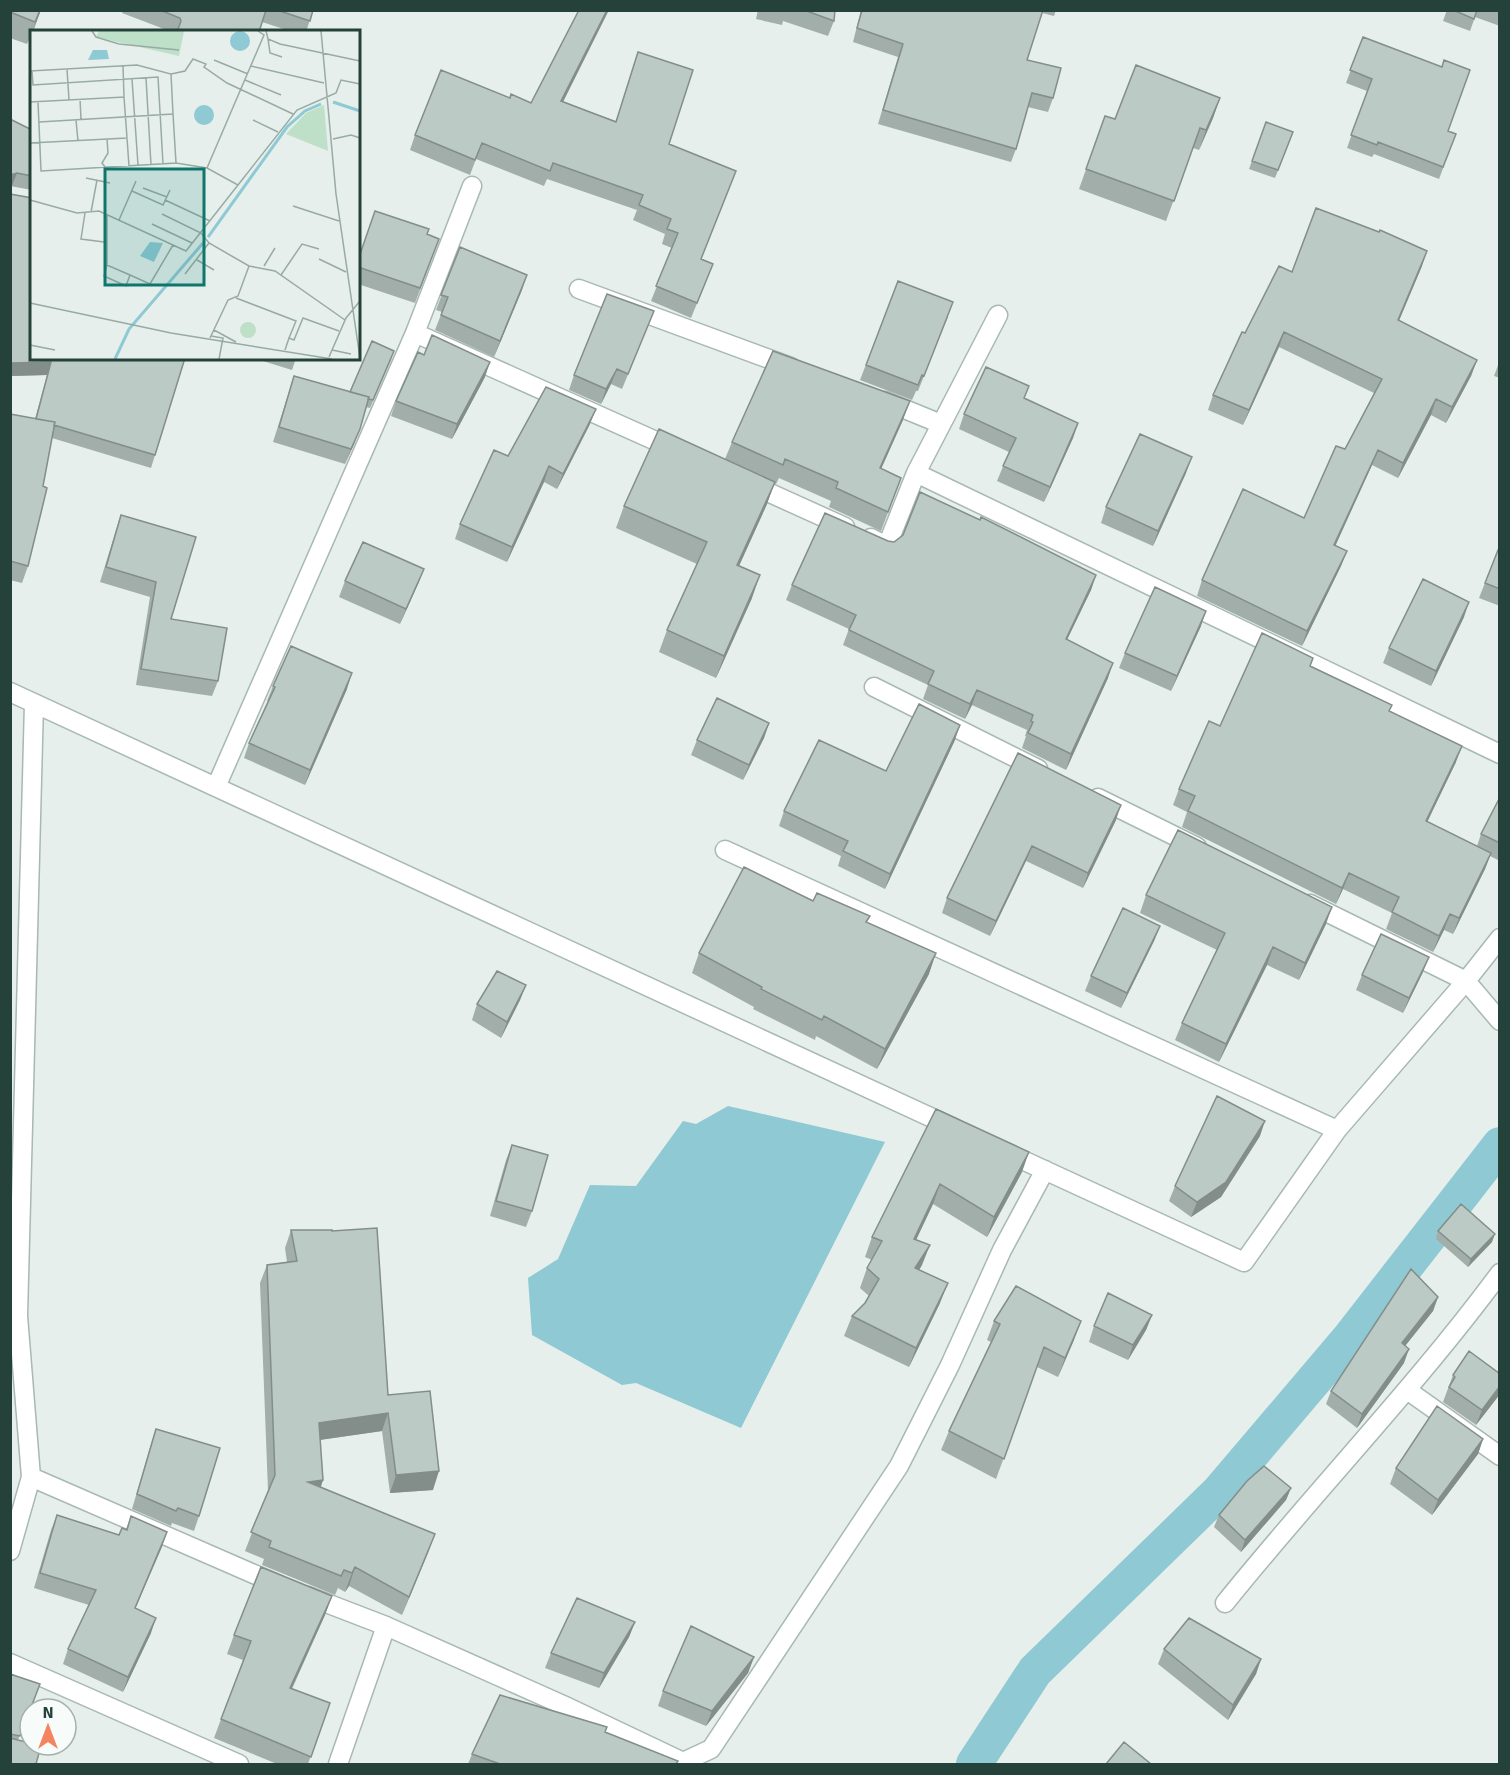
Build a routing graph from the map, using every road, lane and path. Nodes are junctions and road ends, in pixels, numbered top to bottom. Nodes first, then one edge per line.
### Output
1 (472, 186) dead end
2 (579, 289) dead end
3 (998, 315) dead end
4 (415, 333) junction
5 (804, 372) edge
6 (871, 396) edge
7 (941, 424) junction
8 (694, 459) edge
9 (916, 473) junction
10 (737, 478) edge
11 (874, 687) dead end
12 (10, 693) edge
13 (34, 703) junction
14 (1500, 754) edge
15 (1053, 777) edge
16 (216, 787) junction
17 (1085, 792) edge
18 (725, 850) dead end
19 (1212, 855) edge
20 (1297, 897) edge
21 (1500, 938) edge
22 (1466, 981) junction
23 (1500, 1021) edge
24 (1337, 1130) junction
25 (970, 1136) edge
26 (991, 1146) edge
27 (1045, 1170) junction
28 (1500, 1273) edge
29 (1407, 1390) junction
30 (1500, 1456) edge
31 (31, 1477) junction
32 (10, 1551) edge
33 (1225, 1603) dead end
34 (386, 1626) junction
35 (10, 1663) edge
36 (239, 1764) edge
37 (338, 1764) edge

1 - 4 street
2 - 5 street
3 - 7 street
4 - 8 street
4 - 16 street
6 - 7 street
7 - 9 street
9 - 10 street
9 - 14 street
11 - 15 street
12 - 13 street
13 - 16 street
13 - 31 street
16 - 25 street
17 - 19 street
18 - 24 street
20 - 22 street
21 - 22 street
22 - 23 street
22 - 24 street
24 - 27 street
26 - 27 street
27 - 34 street
28 - 29 street
29 - 30 street
29 - 33 street
31 - 32 street
31 - 34 street
34 - 37 street
35 - 36 street

